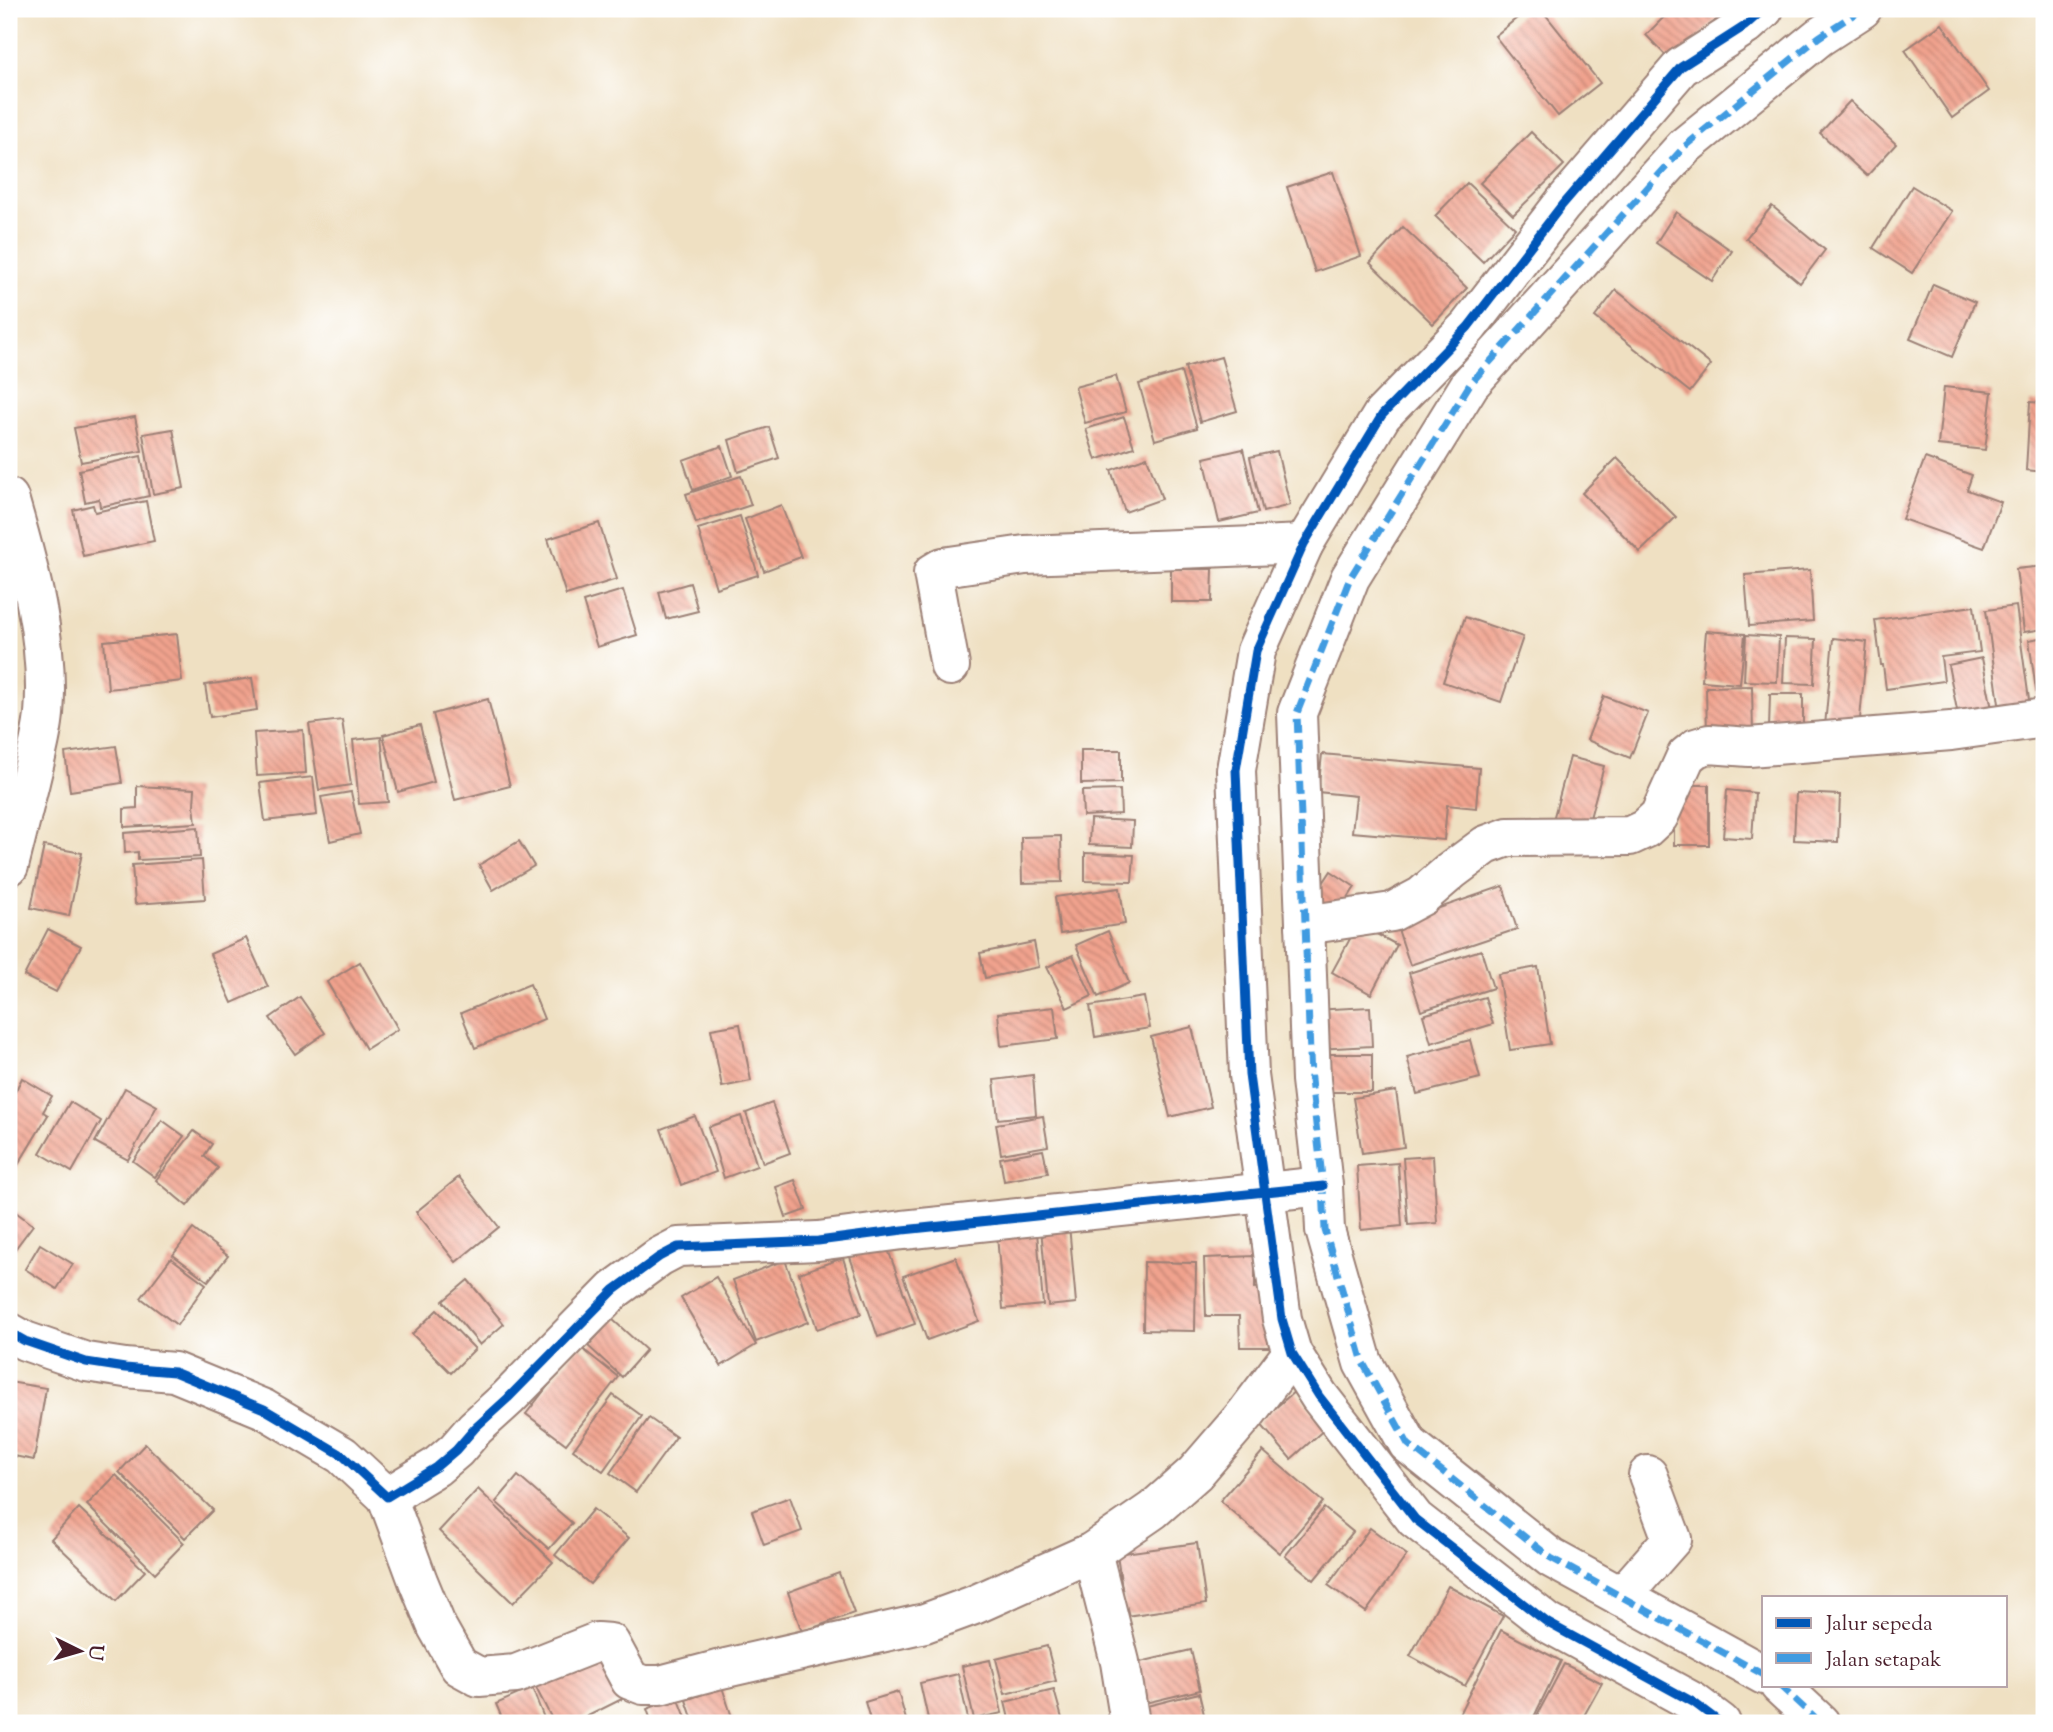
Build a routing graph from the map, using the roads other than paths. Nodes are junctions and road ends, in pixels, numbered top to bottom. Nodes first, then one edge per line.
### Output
1 (1863, 9) edge
2 (1748, 14) edge
3 (9, 498) edge
4 (1304, 544) junction
5 (950, 666) dead end
6 (2044, 718) edge
7 (9, 866) edge
8 (1305, 925) junction
9 (1296, 1189) junction
10 (9, 1332) edge
11 (1292, 1353) junction
12 (1648, 1475) dead end
13 (387, 1497) junction
14 (1092, 1552) junction
15 (1621, 1597) junction
16 (1762, 1674) edge
17 (1780, 1686) edge
18 (1130, 1723) edge
19 (1721, 1723) edge
20 (1820, 1723) edge

1 - 8 street
2 - 4 street
3 - 7 street
4 - 5 street
4 - 9 street
6 - 8 street
8 - 9 street
9 - 11 street
9 - 13 street
9 - 15 street
10 - 13 street
11 - 14 street
11 - 19 street
12 - 15 street
13 - 14 street
14 - 18 street
15 - 16 street
17 - 20 street

